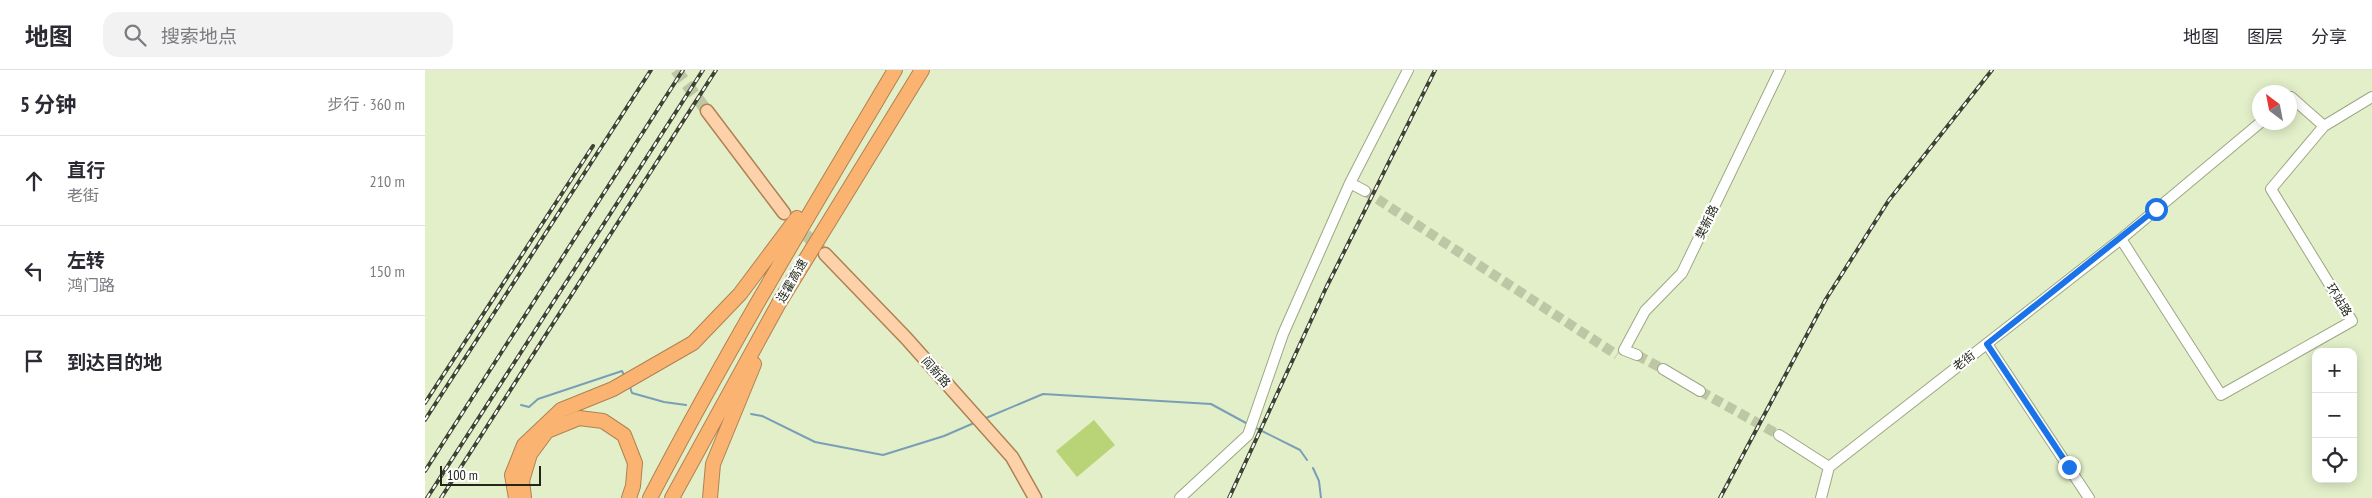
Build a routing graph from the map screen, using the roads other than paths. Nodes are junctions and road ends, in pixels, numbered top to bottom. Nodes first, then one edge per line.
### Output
1 (895, 70) edge
2 (922, 70) edge
3 (1408, 70) edge
4 (1780, 70) edge
5 (2372, 97) edge
6 (2297, 102) edge
7 (707, 112) tunnel mouth
8 (2324, 126) junction
9 (2252, 130) edge
10 (840, 162) junction
11 (1350, 183) junction
12 (1365, 190) tunnel mouth
13 (784, 213) tunnel mouth
14 (2121, 239) junction
15 (825, 254) tunnel mouth
16 (779, 303) junction
17 (1987, 344) junction
18 (1637, 355) tunnel mouth
19 (1663, 369) tunnel mouth
20 (1700, 391) tunnel mouth
21 (1779, 435) tunnel mouth
22 (1829, 466) junction
23 (515, 498) edge
24 (525, 498) edge
25 (629, 498) edge
26 (650, 498) edge
27 (672, 498) edge
28 (710, 498) edge
29 (1035, 498) edge
30 (1180, 498) edge
31 (1821, 498) edge
32 (2089, 498) edge

1 - 10 highway, 连霍高速
2 - 16 highway, 连霍高速
3 - 11 street
4 - 18 street, 樊新路
5 - 8 street, 环站路
6 - 8 street
7 - 13 main road
8 - 14 street, 环站路
9 - 14 street, 老街
10 - 23 highway
10 - 26 highway, 连霍高速
11 - 12 street
11 - 30 street
14 - 17 street, 老街
15 - 29 main road, 阎新路
16 - 27 highway, 连霍高速
16 - 28 highway
17 - 22 street, 老街
17 - 32 street
19 - 20 street
21 - 22 street
22 - 31 street
24 - 25 highway

